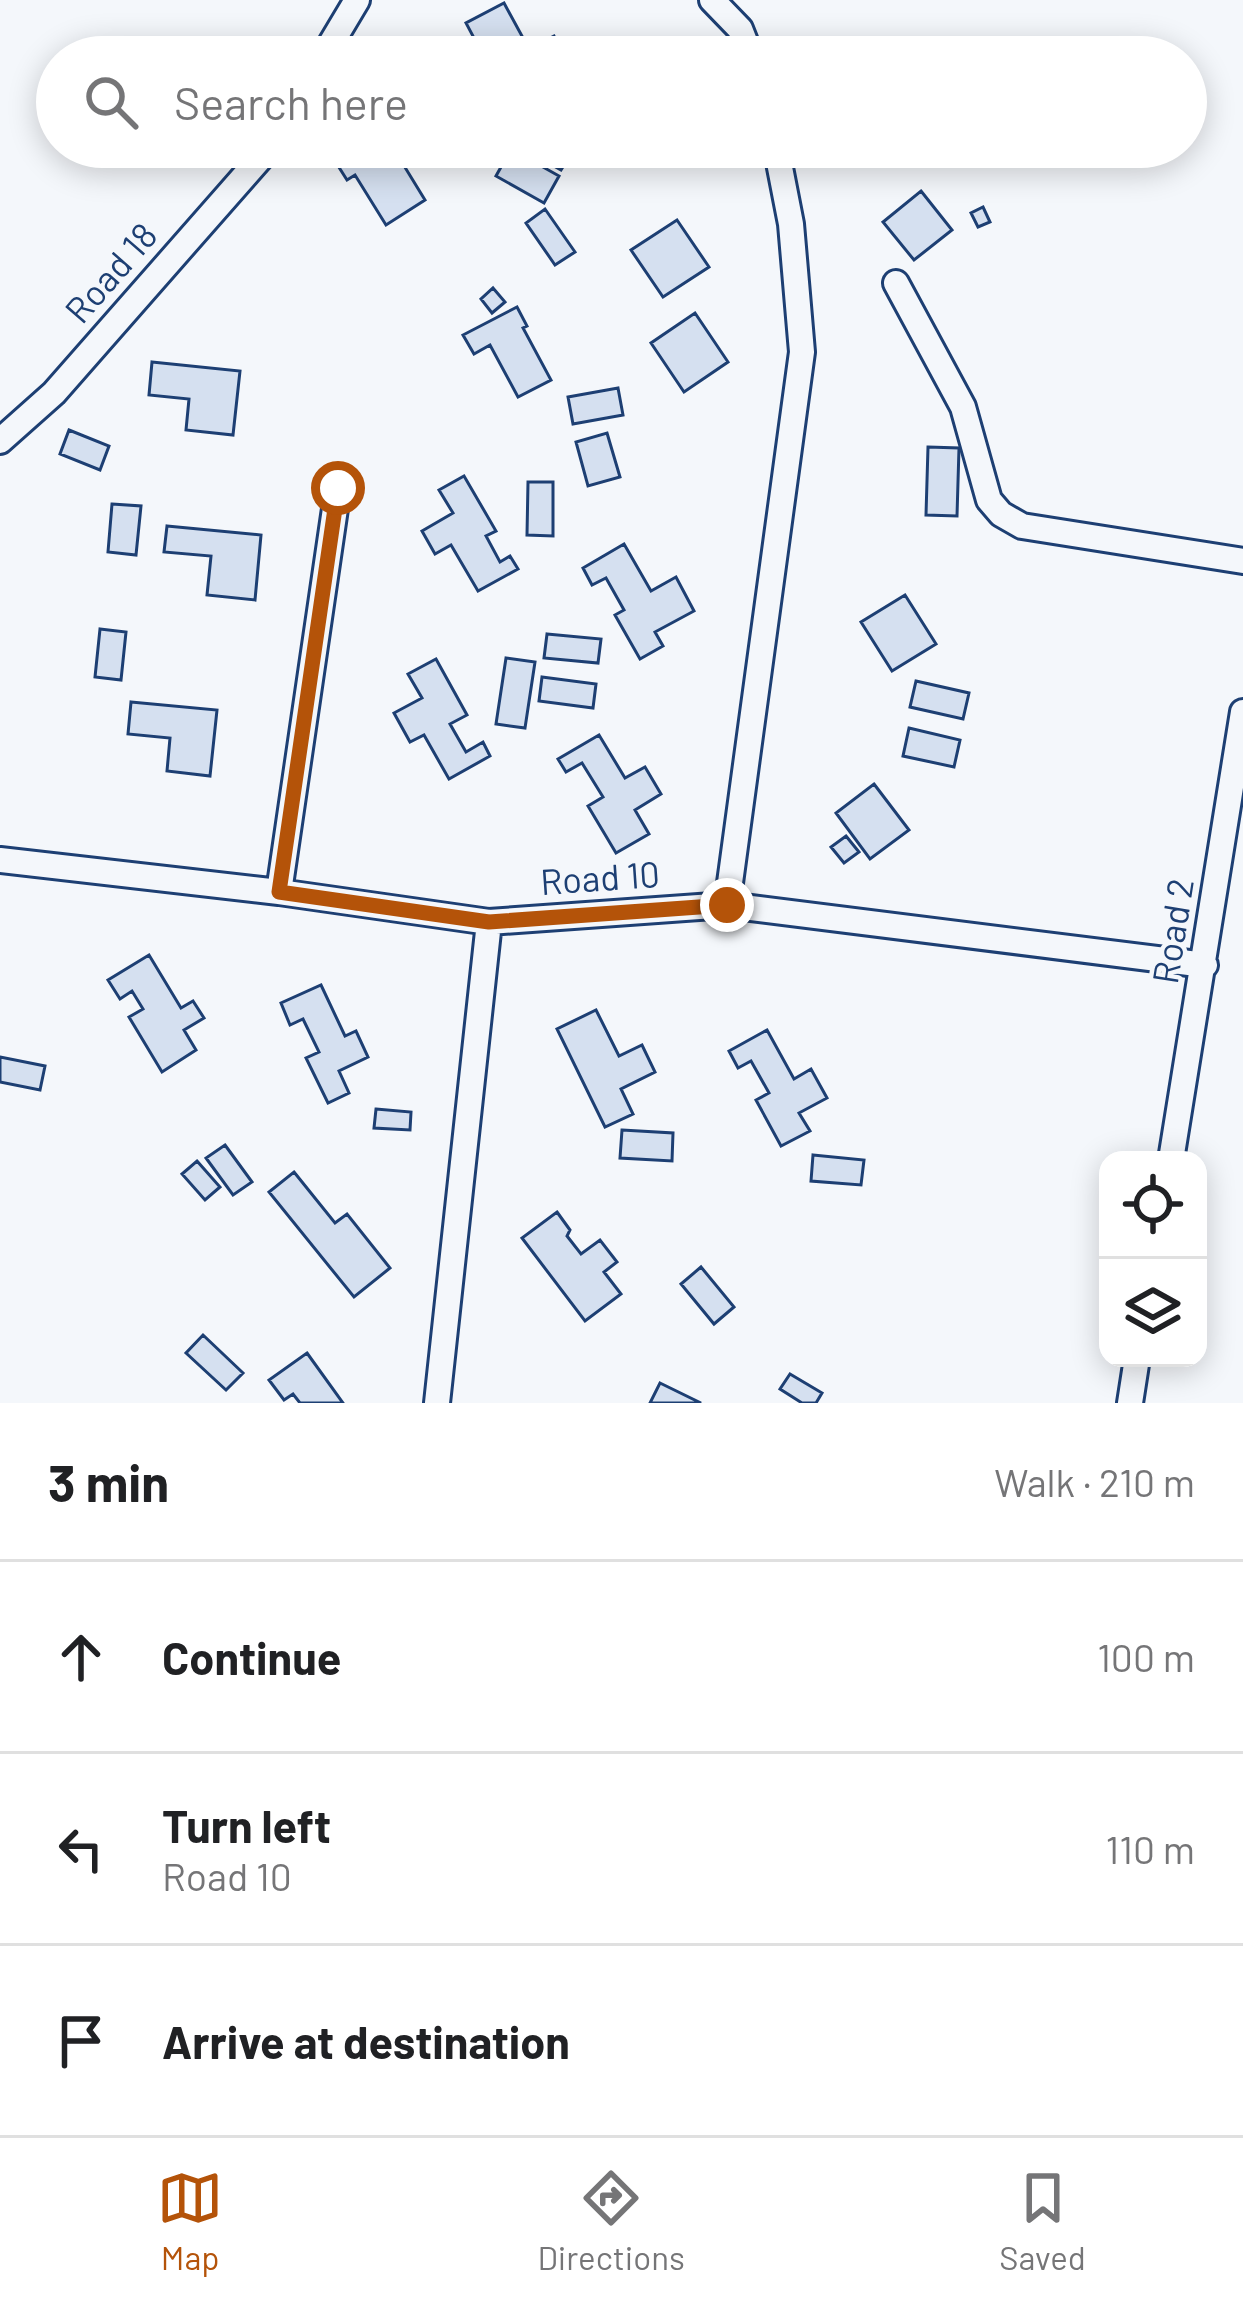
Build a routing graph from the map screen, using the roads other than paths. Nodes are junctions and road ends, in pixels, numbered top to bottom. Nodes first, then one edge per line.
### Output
1 (356, 0) edge
2 (712, 0) edge
3 (335, 36) edge
4 (743, 36) edge
5 (252, 168) edge
6 (780, 168) edge
7 (896, 283) dead end
8 (0, 441) edge
9 (338, 488) dead end
10 (1243, 561) edge
11 (1243, 712) edge
12 (0, 860) edge
13 (279, 892) junction
14 (727, 905) junction
15 (489, 922) junction
16 (1204, 965) junction
17 (1173, 1151) edge
18 (1136, 1367) edge
19 (436, 1403) edge
20 (1130, 1403) edge

1 - 3 street
2 - 4 street
5 - 8 street, Road 18
6 - 14 street
7 - 10 street
9 - 13 street
11 - 16 street, Road 2
12 - 13 street, Road 10
13 - 15 street, Road 10
14 - 15 street, Road 10
14 - 16 street, Road 10
15 - 19 street
16 - 17 street, Road 2
18 - 20 street

